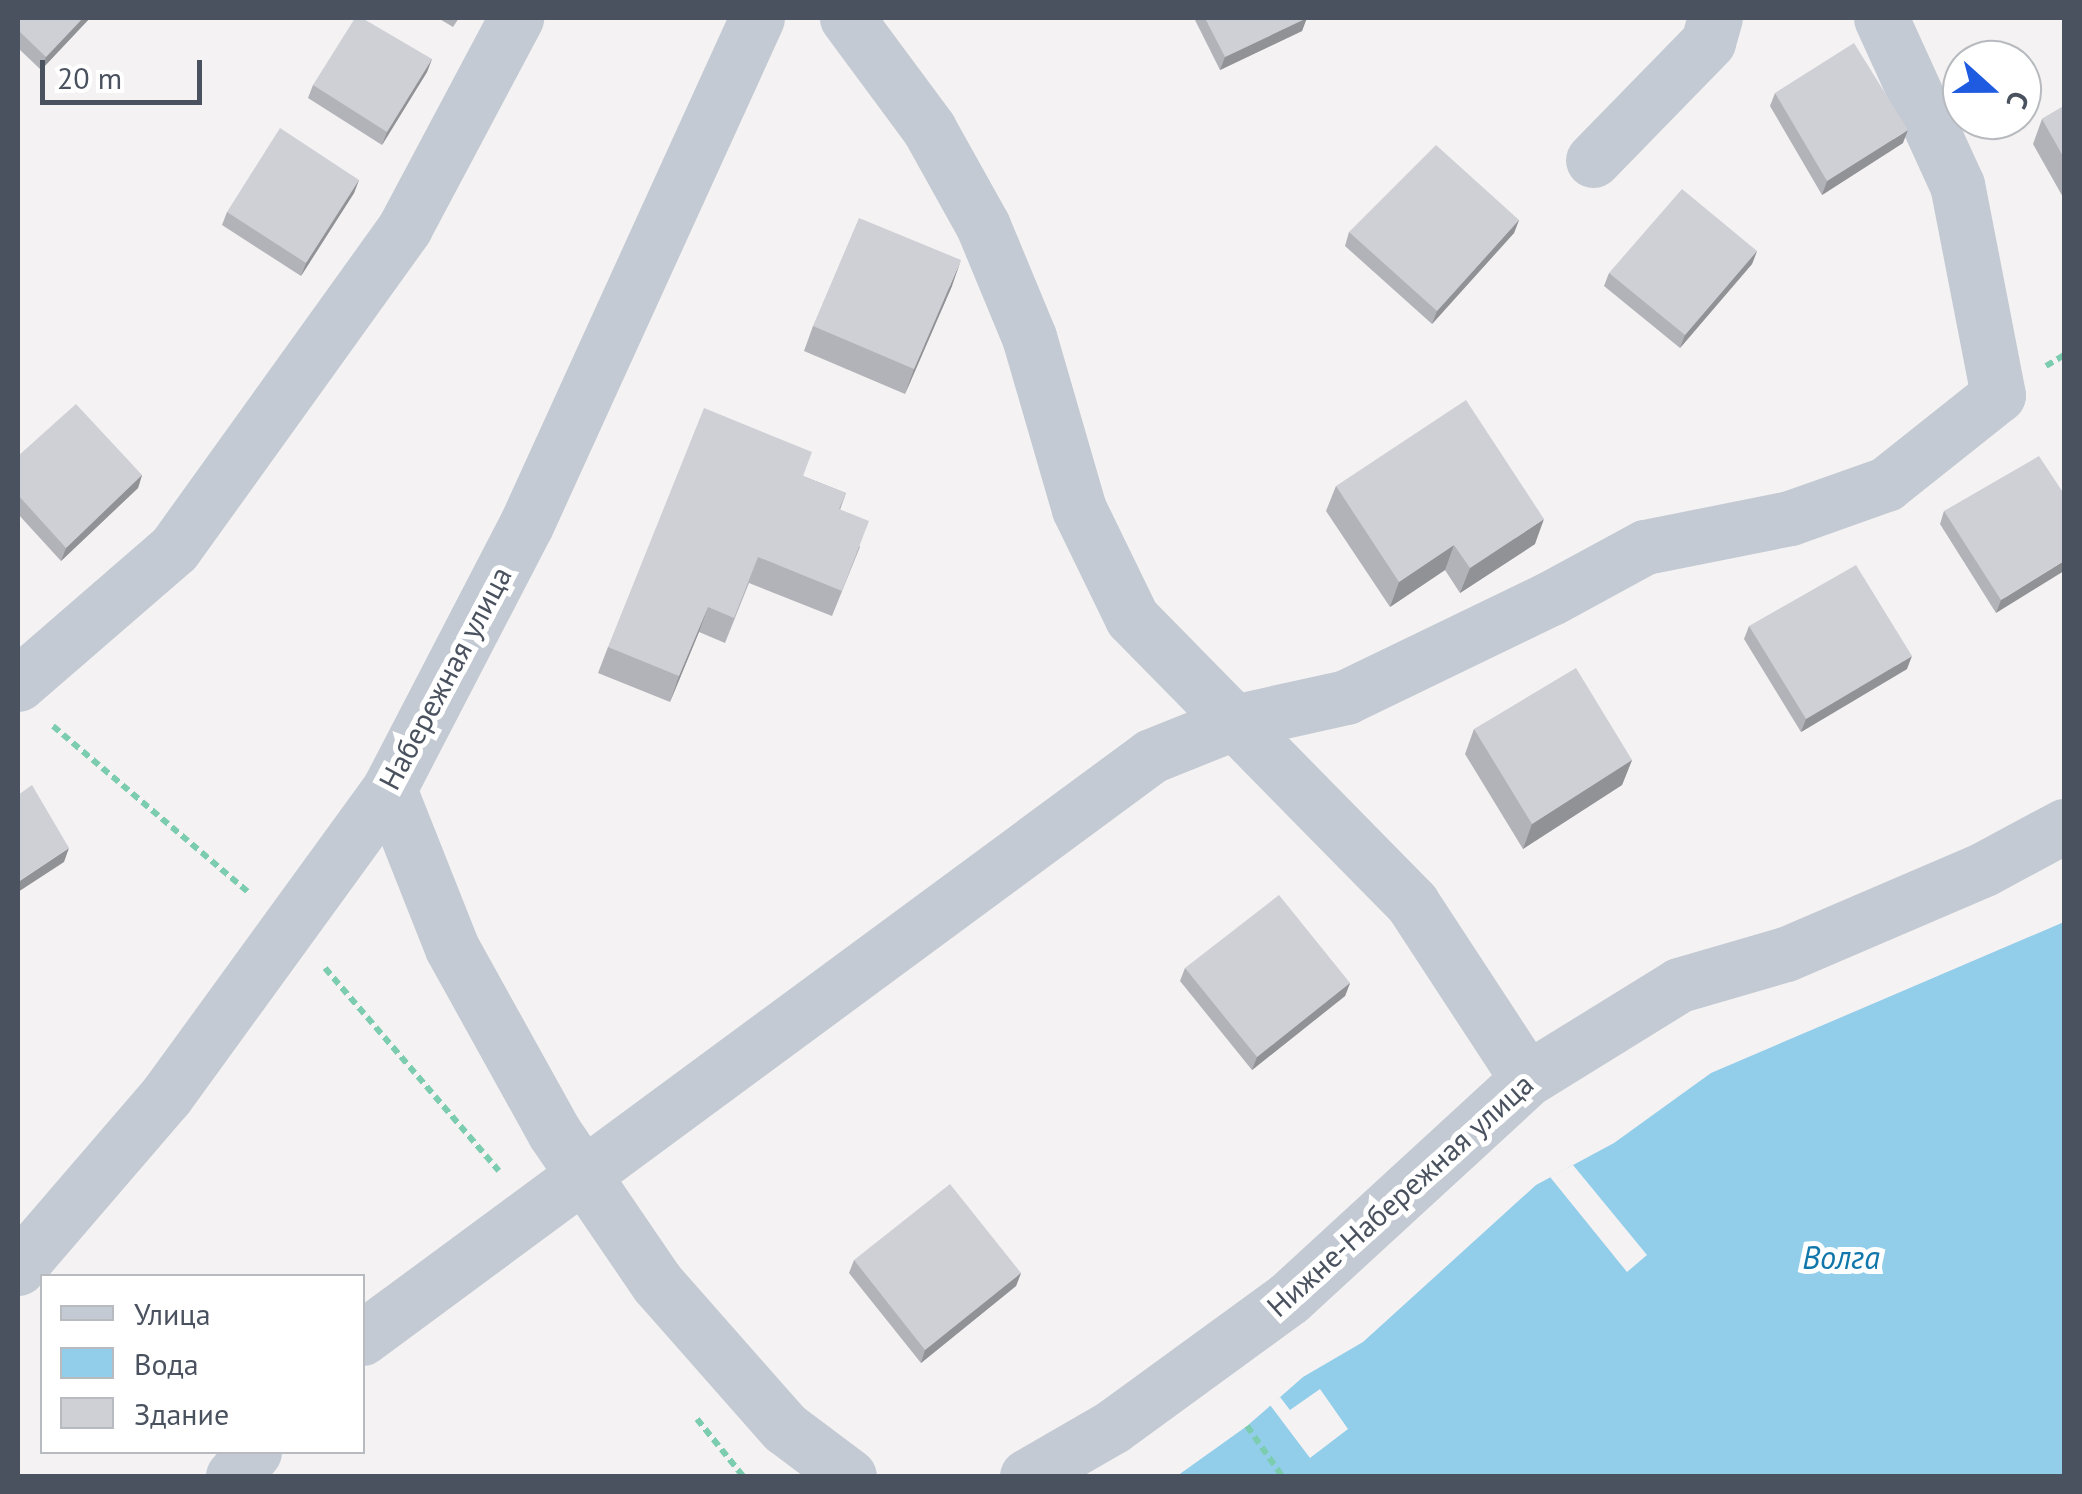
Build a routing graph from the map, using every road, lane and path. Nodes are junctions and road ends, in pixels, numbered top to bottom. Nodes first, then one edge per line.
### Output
1 (516, 18) edge
2 (756, 18) edge
3 (847, 18) edge
4 (1715, 18) edge
5 (1881, 18) edge
6 (1594, 160) dead end
7 (33, 703) edge
8 (1238, 721) junction
9 (389, 790) junction
10 (2064, 826) edge
11 (290, 927) junction
12 (1527, 1078) junction
13 (585, 1178) junction
14 (535, 1214) junction
15 (18, 1268) edge
16 (365, 1336) edge
17 (694, 1414) dead end
18 (1247, 1426) dead end
19 (252, 1454) edge
20 (233, 1476) edge
21 (743, 1476) edge
22 (849, 1476) edge
23 (1027, 1476) edge
24 (1282, 1476) edge

1 - 7 street
2 - 9 street, Набережная улица
3 - 8 street
4 - 6 street
5 - 8 street
7 - 11 path
8 - 12 street
8 - 13 street
9 - 11 street, Набережная улица
9 - 13 street
10 - 12 street, Нижне-Набережная улица
11 - 14 path
11 - 15 street, Набережная улица
12 - 23 street, Нижне-Набережная улица
13 - 14 street
13 - 22 street
14 - 16 street
17 - 21 path
18 - 24 path
19 - 20 street

